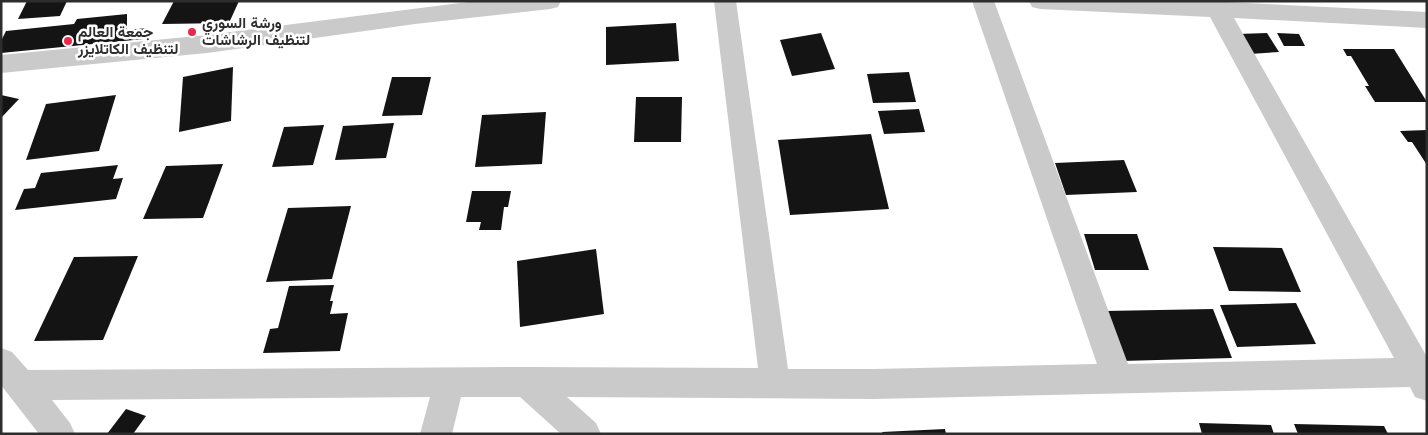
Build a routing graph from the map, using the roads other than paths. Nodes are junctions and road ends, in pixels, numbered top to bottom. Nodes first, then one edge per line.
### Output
1 (550, 1) edge
2 (724, 1) edge
3 (983, 1) edge
4 (1040, 1) edge
5 (1113, 3) edge
6 (418, 9) edge
7 (1218, 11) junction
8 (1427, 20) edge
9 (1, 64) edge
10 (11, 374) edge
11 (1117, 377) junction
12 (1424, 377) edge
13 (526, 382) junction
14 (449, 383) junction
15 (775, 384) junction
16 (59, 434) edge
17 (436, 434) edge
18 (586, 434) edge

1 - 6 street
2 - 15 street
3 - 11 street
4 - 5 street
5 - 7 street
6 - 9 street
7 - 8 street
7 - 12 street
10 - 14 street
10 - 16 street
11 - 12 street
11 - 15 street
13 - 14 street
13 - 15 street
13 - 18 street
14 - 17 street

